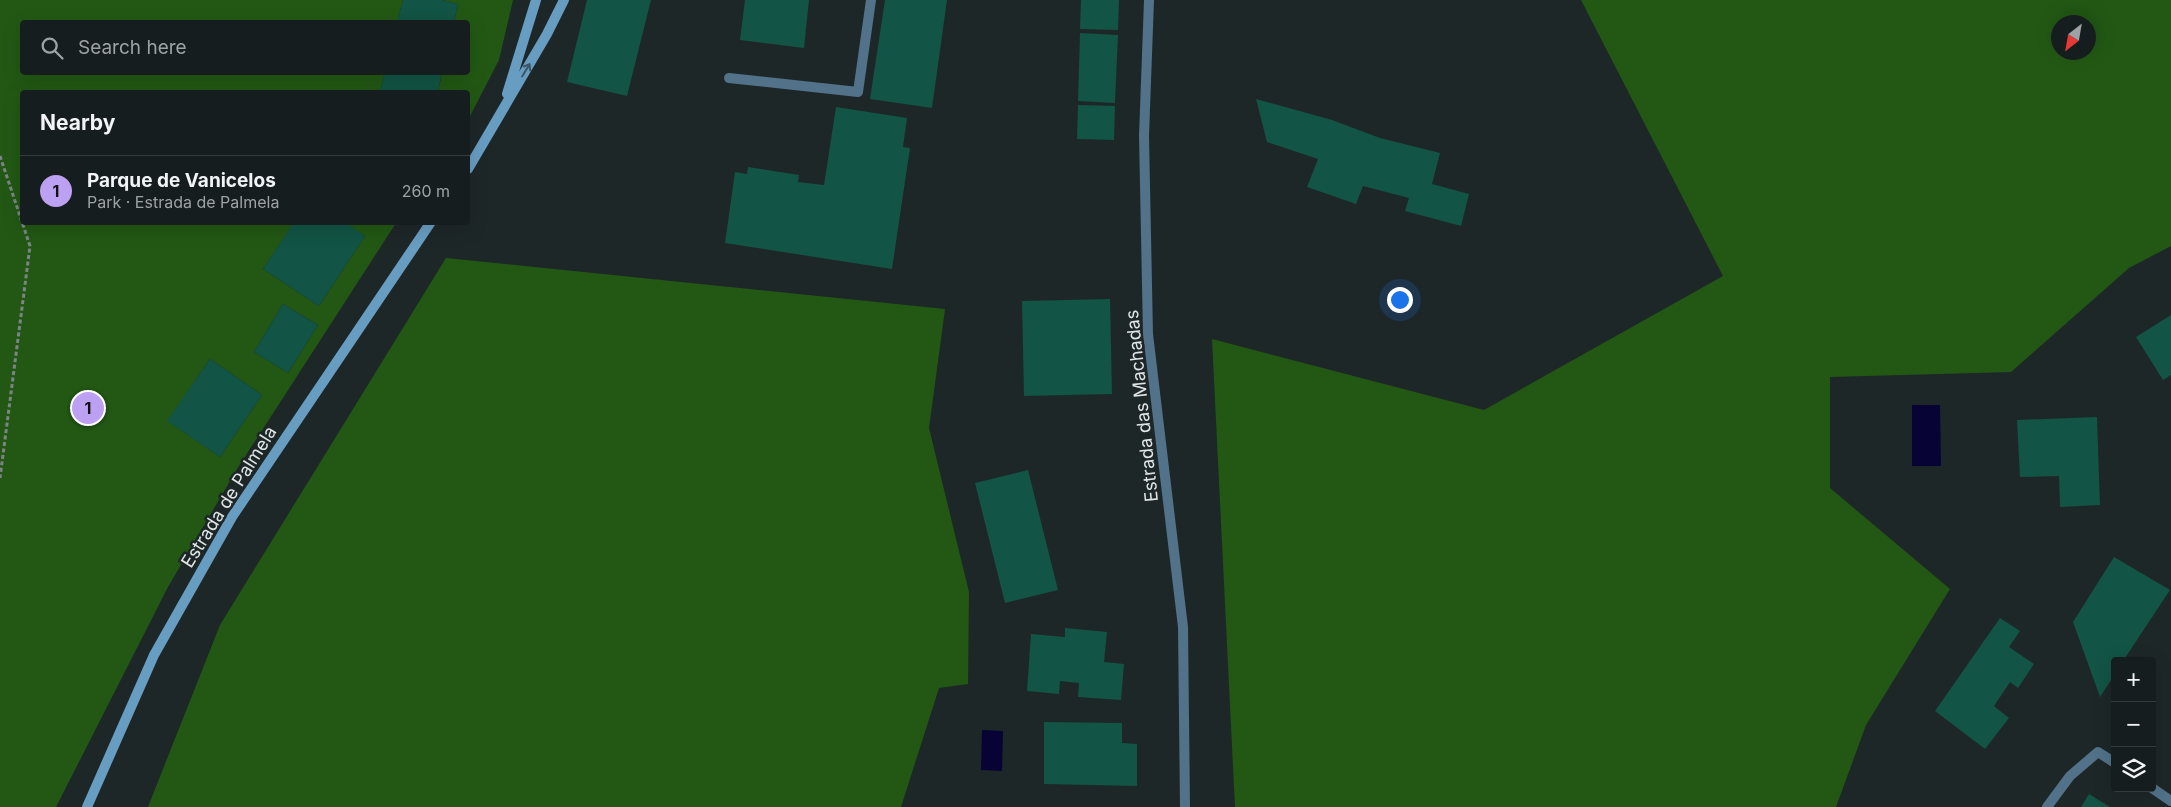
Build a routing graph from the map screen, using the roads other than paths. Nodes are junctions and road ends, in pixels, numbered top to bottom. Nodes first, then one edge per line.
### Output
1 (536, 0) edge
2 (564, 0) edge
3 (871, 0) edge
4 (1149, 0) edge
5 (729, 78) dead end
6 (501, 112) junction
7 (470, 166) edge
8 (429, 225) edge
9 (2111, 760) edge
10 (2156, 791) edge
11 (2171, 801) edge
12 (87, 807) edge
13 (1185, 807) edge
14 (2047, 807) edge

1 - 6 street
6 -> 2 street
3 - 5 street
4 - 13 street, Estrada das Machadas
6 - 7 street
8 - 12 street, Estrada de Palmela
9 - 14 street
10 - 11 street

